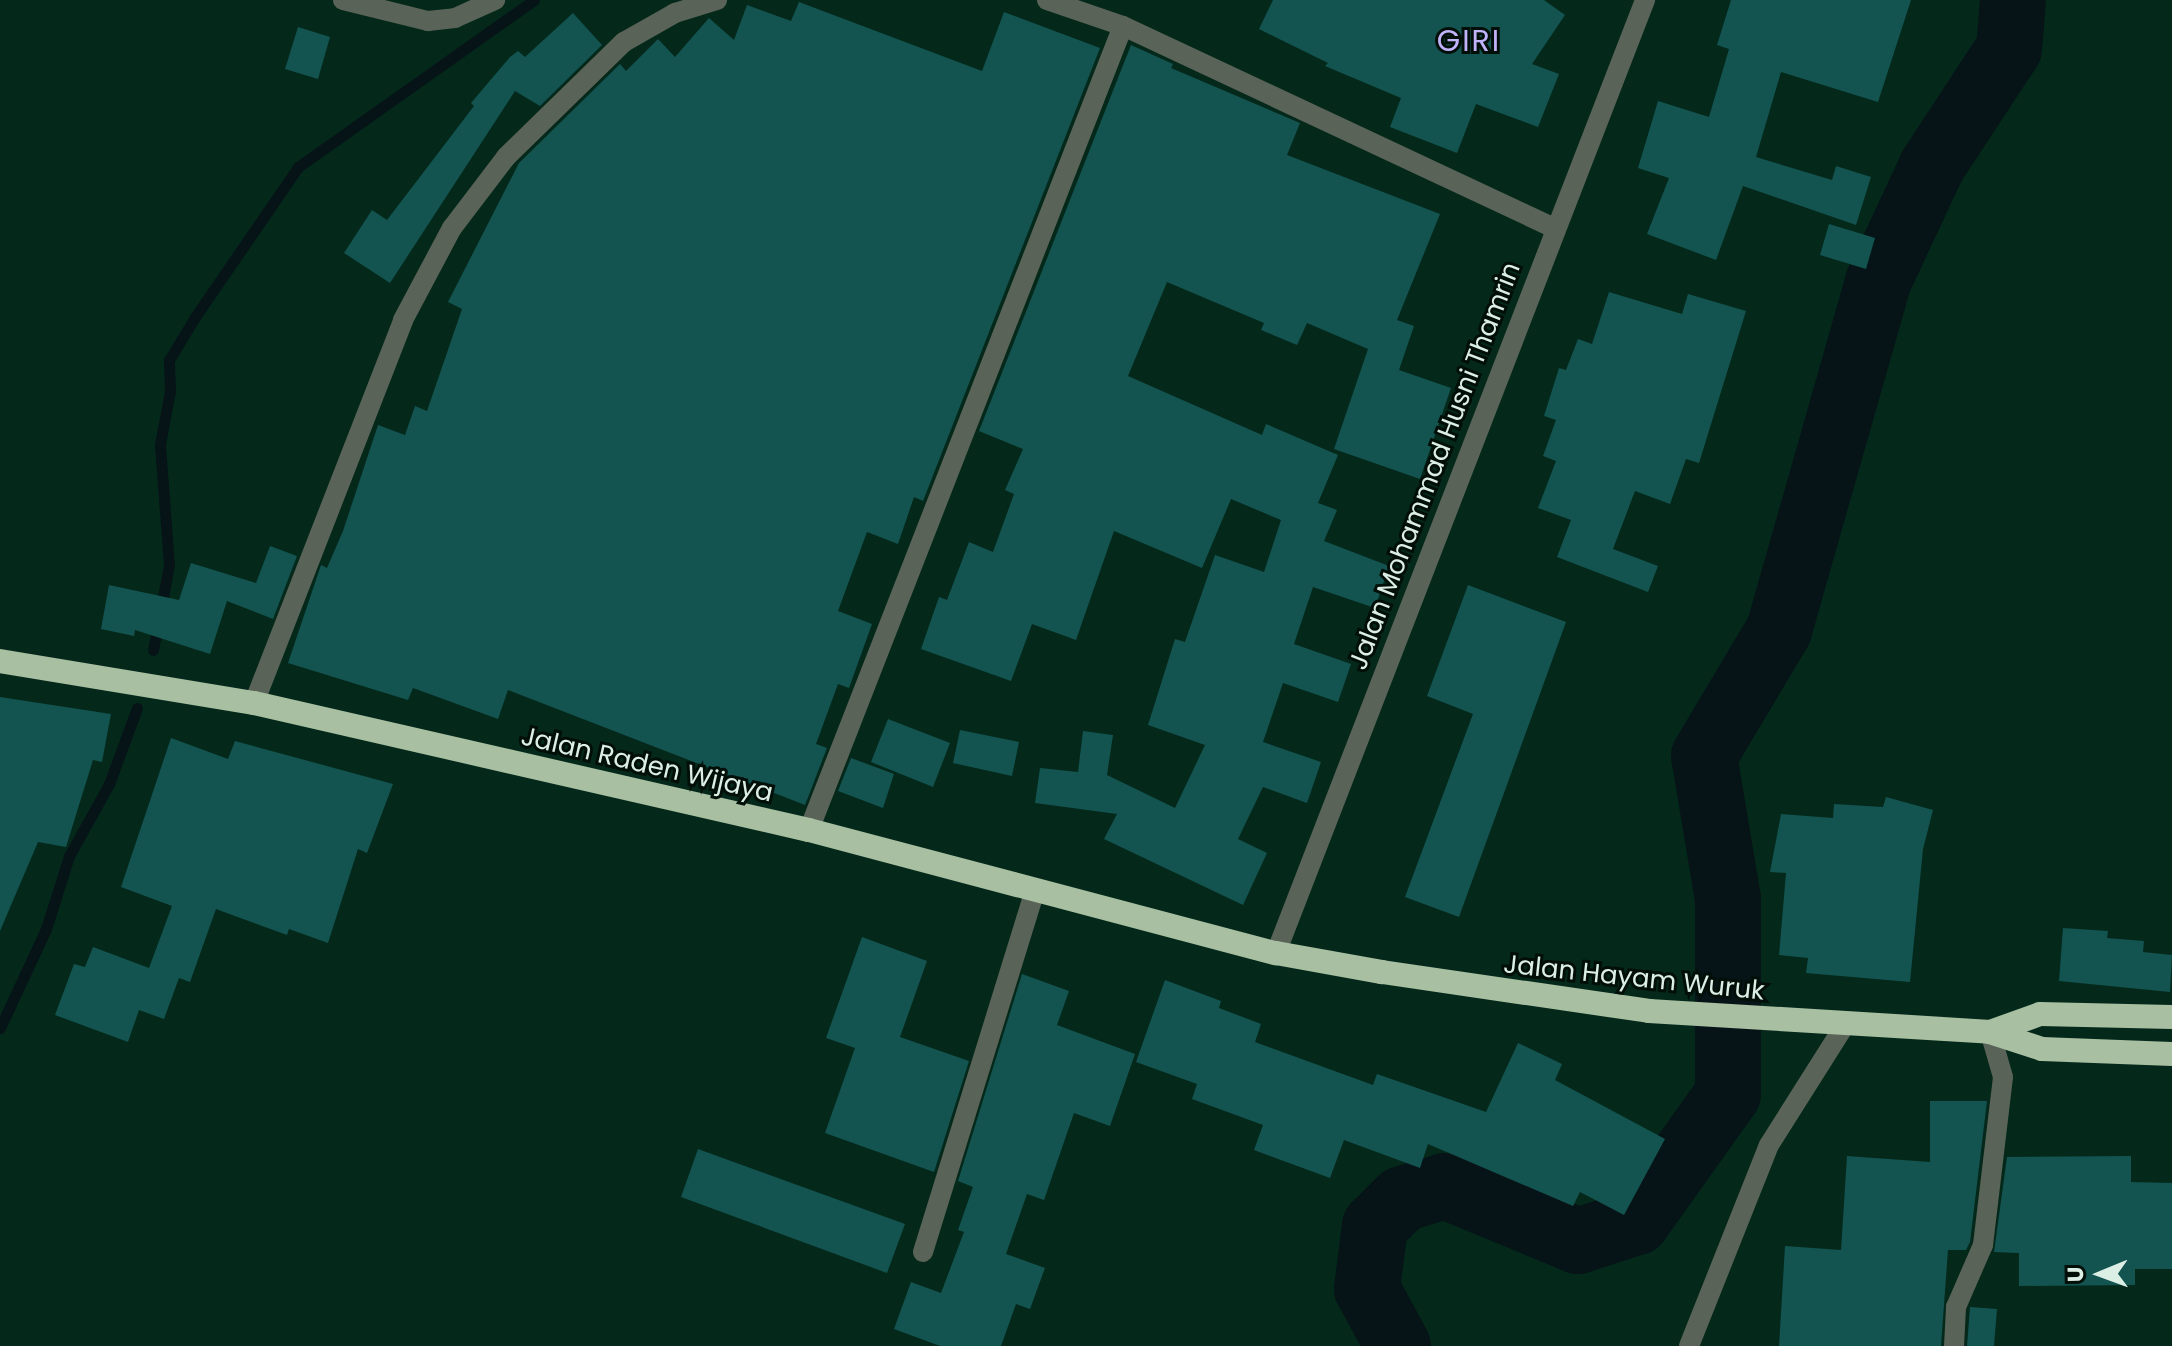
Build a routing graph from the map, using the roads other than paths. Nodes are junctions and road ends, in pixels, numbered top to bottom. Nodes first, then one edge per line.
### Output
1 (343, 0) edge
2 (495, 0) edge
3 (717, 0) edge
4 (1047, 0) edge
5 (1645, 0) edge
6 (1073, 3) edge
7 (1123, 26) junction
8 (1555, 228) junction
9 (0, 661) edge
10 (254, 703) junction
11 (809, 830) junction
12 (1035, 890) junction
13 (1276, 953) junction
14 (2172, 1017) edge
15 (1845, 1025) junction
16 (1990, 1032) junction
17 (2172, 1054) edge
18 (923, 1252) dead end
19 (1689, 1346) edge
20 (1954, 1346) edge

1 - 2 street
3 - 10 street
4 - 6 street
5 - 8 street, Jalan Mohammad Husni Thamrin
6 - 7 street
7 - 8 street
7 - 11 street
8 - 13 street, Jalan Mohammad Husni Thamrin
9 - 10 highway, Jalan Raden Wijaya
10 - 11 highway, Jalan Raden Wijaya
11 - 12 highway, Jalan Raden Wijaya
12 - 13 highway, Jalan Raden Wijaya
12 - 18 street
13 - 15 highway, Jalan Hayam Wuruk
14 - 16 highway, Jalan Hayam Wuruk
15 - 16 highway, Jalan Hayam Wuruk
15 - 19 street
16 - 17 highway, Jalan Hayam Wuruk
16 - 20 street

